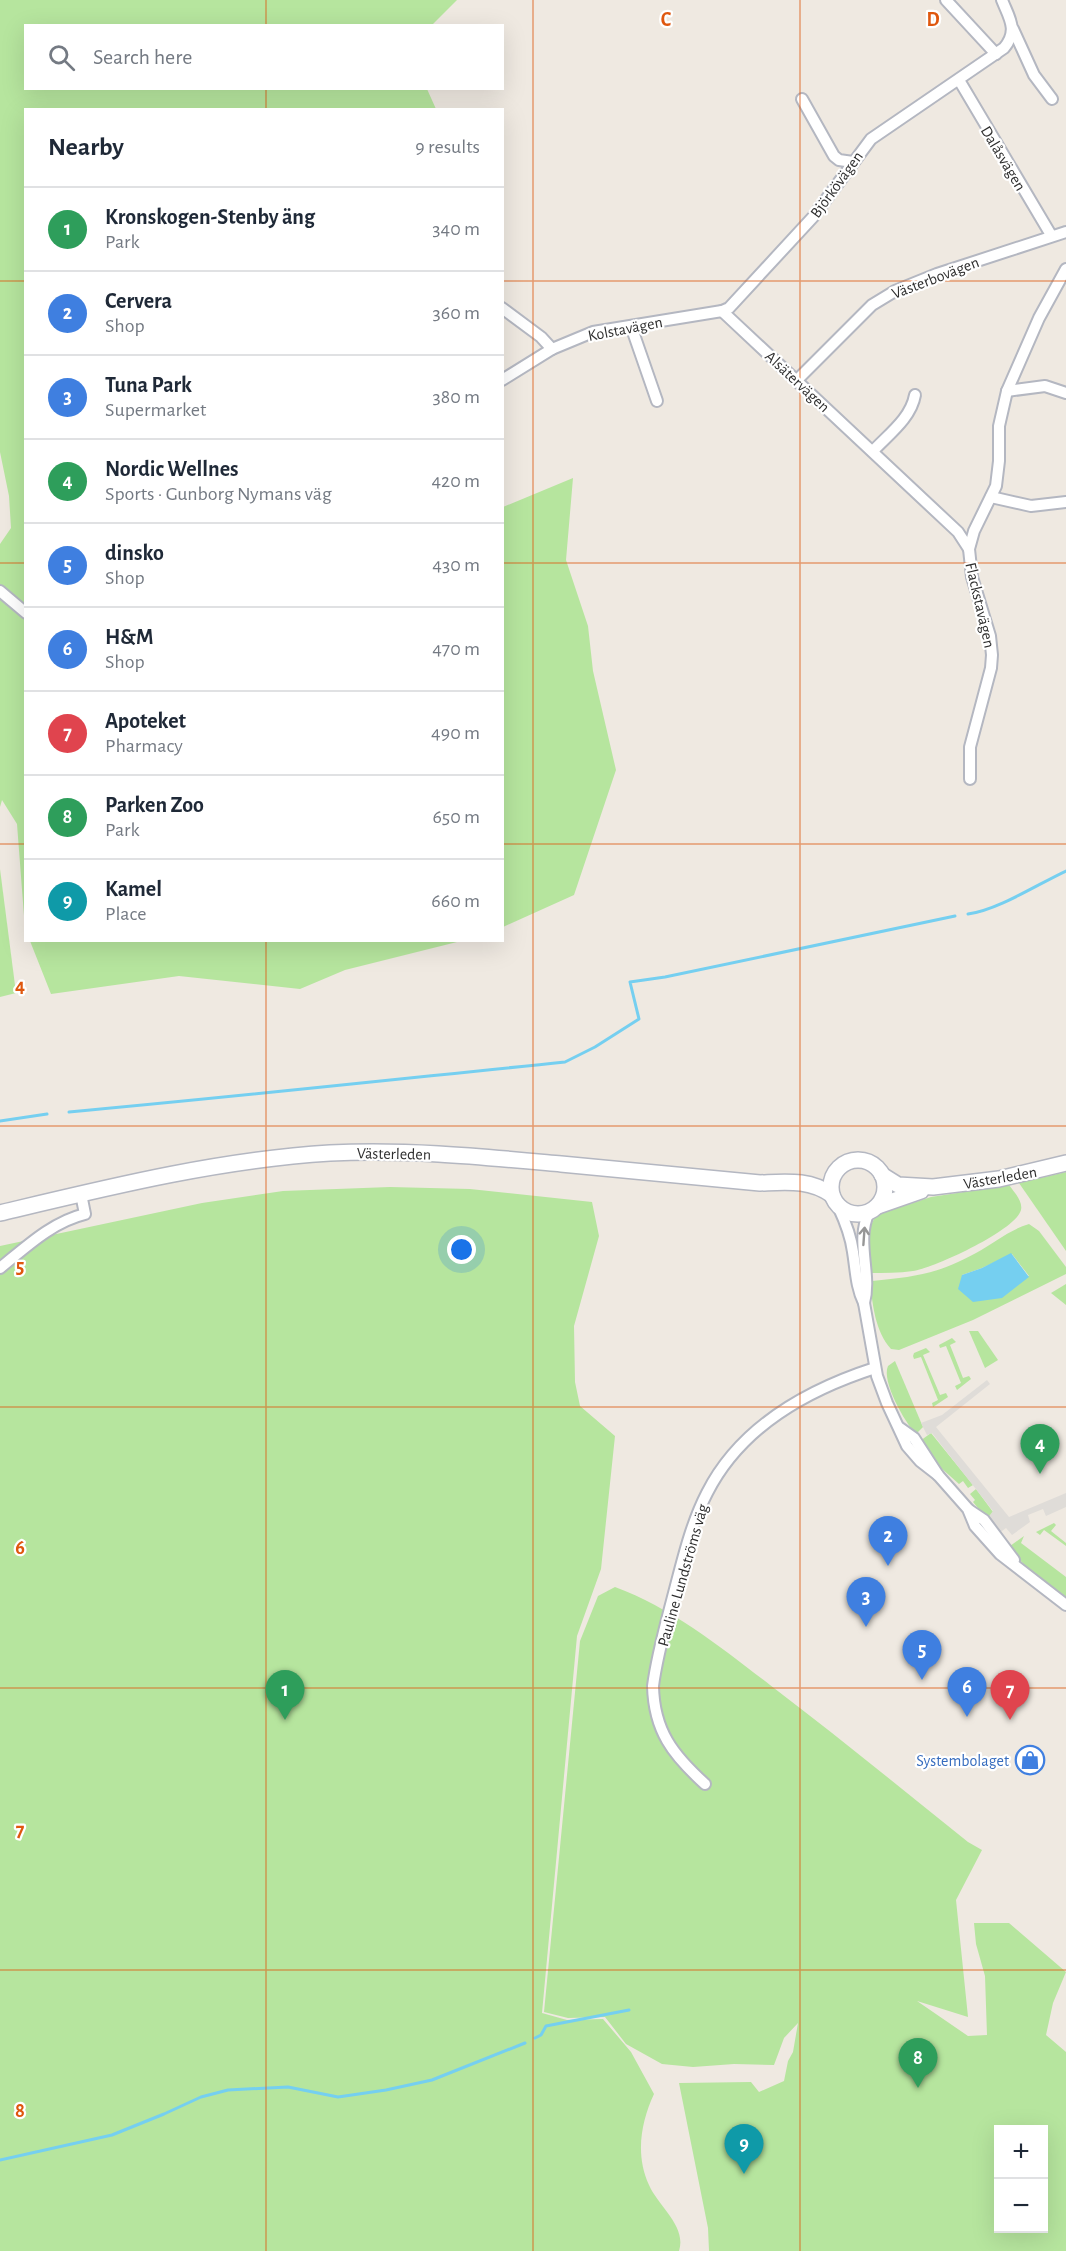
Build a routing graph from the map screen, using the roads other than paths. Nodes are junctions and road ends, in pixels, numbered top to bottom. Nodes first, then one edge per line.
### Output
1 (946, 0) edge
2 (1002, 0) edge
3 (1012, 26) junction
4 (996, 54) junction
5 (959, 80) junction
6 (802, 99) dead end
7 (1052, 99) dead end
8 (853, 162) junction
9 (1066, 232) edge
10 (1051, 235) junction
11 (1066, 269) edge
12 (504, 309) edge
13 (722, 311) junction
14 (631, 326) junction
15 (552, 350) junction
16 (504, 379) edge
17 (798, 380) junction
18 (1007, 391) junction
19 (1066, 393) edge
20 (915, 395) dead end
21 (657, 401) dead end
22 (873, 451) junction
23 (991, 497) junction
24 (1066, 502) edge
25 (969, 549) junction
26 (0, 591) edge
27 (24, 611) edge
28 (969, 779) dead end
29 (1066, 1163) edge
30 (838, 1169) junction
31 (882, 1175) junction
32 (793, 1182) junction
33 (933, 1187) junction
34 (81, 1194) junction
35 (835, 1201) junction
36 (873, 1209) junction
37 (0, 1213) edge
38 (0, 1268) edge
39 (864, 1304) junction
40 (875, 1368) junction
41 (1066, 1605) edge
42 (705, 1784) dead end

1 - 4 street
2 - 3 street
3 - 4 street
3 - 7 street
4 - 5 street, Björkövägen
5 - 8 street, Björkövägen
5 - 10 street, Dalåsvägen
6 - 8 street
8 - 13 street, Björkövägen
9 - 10 street, Västerbovägen
10 - 17 street, Västerbovägen
11 - 18 street, Flackstavägen
12 - 15 street
13 - 14 street, Kolstavägen
13 - 17 street, Alsätervägen
14 - 15 street, Kolstavägen
14 - 21 street
15 - 16 street, Kolstavägen
17 - 22 street, Alsätervägen
18 - 19 street
18 - 23 street, Flackstavägen
20 - 22 street
22 - 25 street, Alsätervägen
23 - 24 street
23 - 25 street, Flackstavägen
25 - 28 street, Flackstavägen
26 - 27 street
29 - 33 main road, Västerleden
30 - 31 main road
30 - 32 main road, Västerleden
30 - 35 main road
31 - 33 main road, Västerleden
31 - 36 main road
32 - 34 main road, Västerleden
32 - 35 main road, Västerleden
33 - 36 main road, Västerleden
34 - 37 main road, Västerleden
34 - 38 street
35 - 36 main road
35 - 39 street
39 -> 36 street
39 - 40 street
40 - 41 street
40 - 42 street, Pauline Lundströms väg

